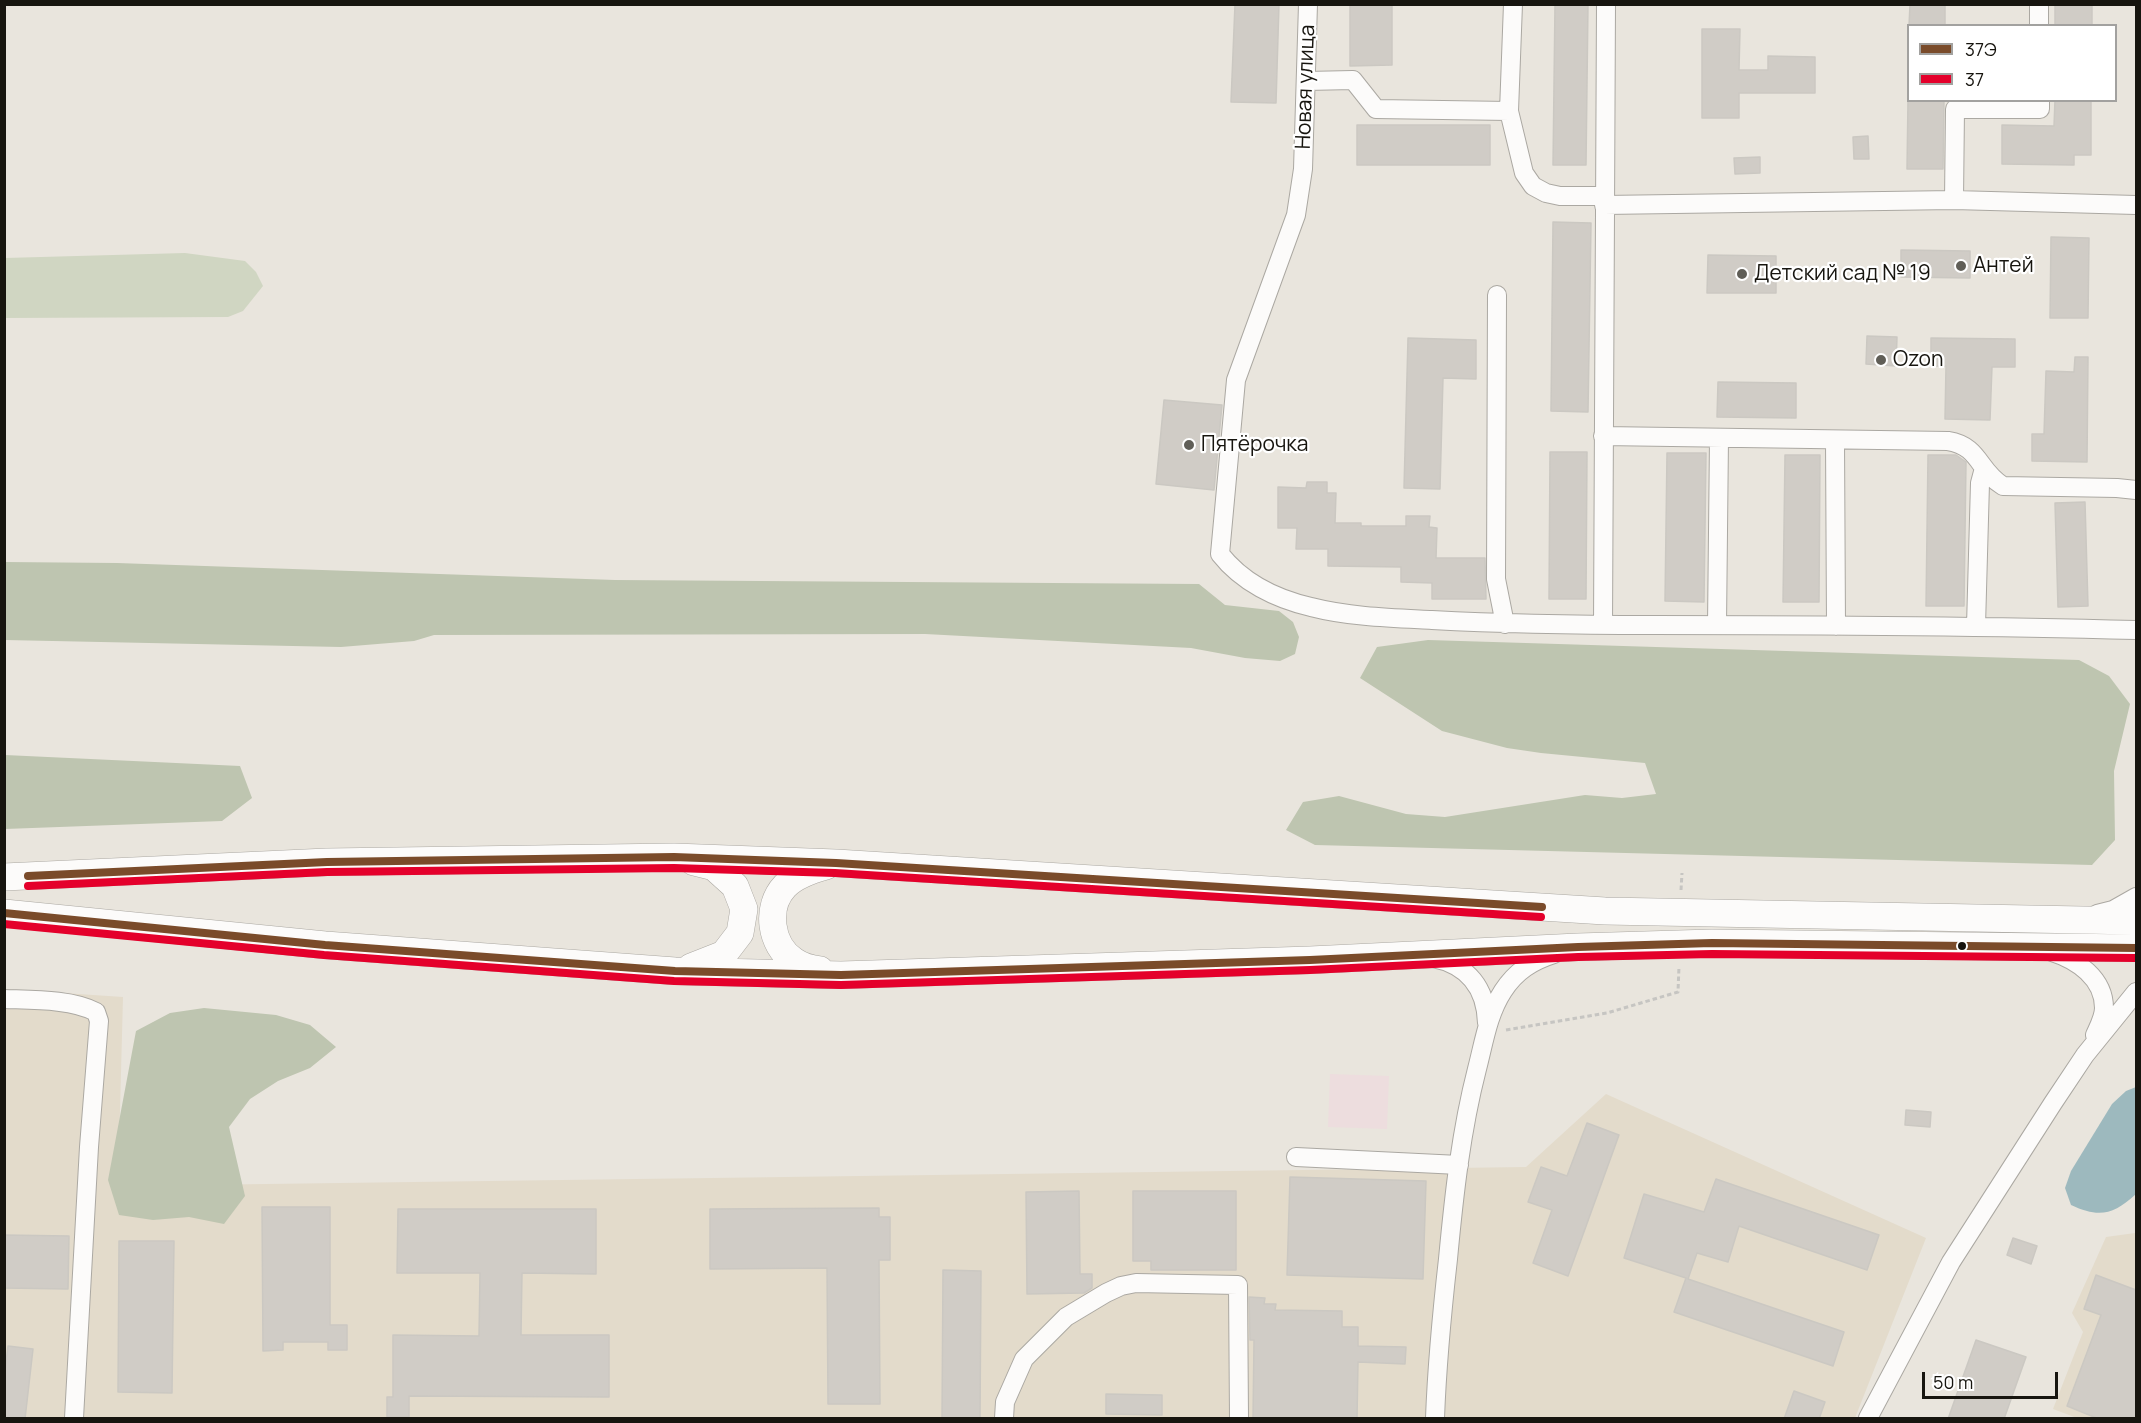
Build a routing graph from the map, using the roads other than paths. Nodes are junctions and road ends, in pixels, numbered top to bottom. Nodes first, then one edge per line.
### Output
1 (1308, 4) edge
2 (1513, 4) edge
3 (1606, 4) edge
4 (2039, 4) edge
5 (2039, 24) edge
6 (1306, 81) junction
7 (2040, 102) edge
8 (1509, 111) junction
9 (1604, 201) junction
10 (1954, 201) junction
11 (2136, 206) edge
12 (1497, 295) dead end
13 (1603, 436) junction
14 (1719, 438) junction
15 (1835, 440) junction
16 (1984, 468) junction
17 (2136, 490) edge
18 (1506, 624) junction
19 (1603, 625) junction
20 (1717, 625) junction
21 (1836, 626) junction
22 (1976, 626) junction
23 (2136, 630) edge
24 (674, 857) junction
25 (836, 864) junction
26 (4, 877) edge
27 (2136, 897) edge
28 (4, 913) edge
29 (2075, 920) junction
30 (2136, 921) edge
31 (1578, 946) junction
32 (2040, 947) junction
33 (2136, 948) edge
34 (1420, 956) junction
35 (675, 971) junction
36 (841, 975) junction
37 (2136, 992) edge
38 (4, 999) edge
39 (1487, 1030) junction
40 (2085, 1055) junction
41 (1296, 1157) dead end
42 (1459, 1165) junction
43 (74, 1419) edge
44 (1004, 1419) edge
45 (1239, 1419) edge
46 (1435, 1419) edge
47 (1868, 1419) edge

1 - 6 street, Новая улица
2 - 8 street
3 - 9 street
4 - 5 street
6 - 8 street
6 - 18 street, Новая улица
7 - 10 street
8 - 9 street
9 - 10 street
9 - 13 street
10 - 11 street
12 - 18 street
13 - 14 street
13 - 19 street
14 - 15 street
14 - 20 street
15 - 16 street
15 - 21 street
16 - 17 street
16 - 22 street
18 - 19 street
19 - 20 street
20 - 21 street
21 - 22 street
22 - 23 street
24 - 25 highway
24 - 26 highway
24 - 35 highway
25 - 29 highway
25 - 36 highway
27 - 29 street
28 - 35 highway
29 - 30 highway
31 - 32 highway
31 - 34 highway
31 - 39 street
32 - 33 highway
32 - 40 street
34 - 36 highway
34 - 39 street
35 - 36 highway
37 - 40 street
38 - 43 street
39 - 42 street
40 - 47 street
41 - 42 street
42 - 46 street
44 - 45 street

